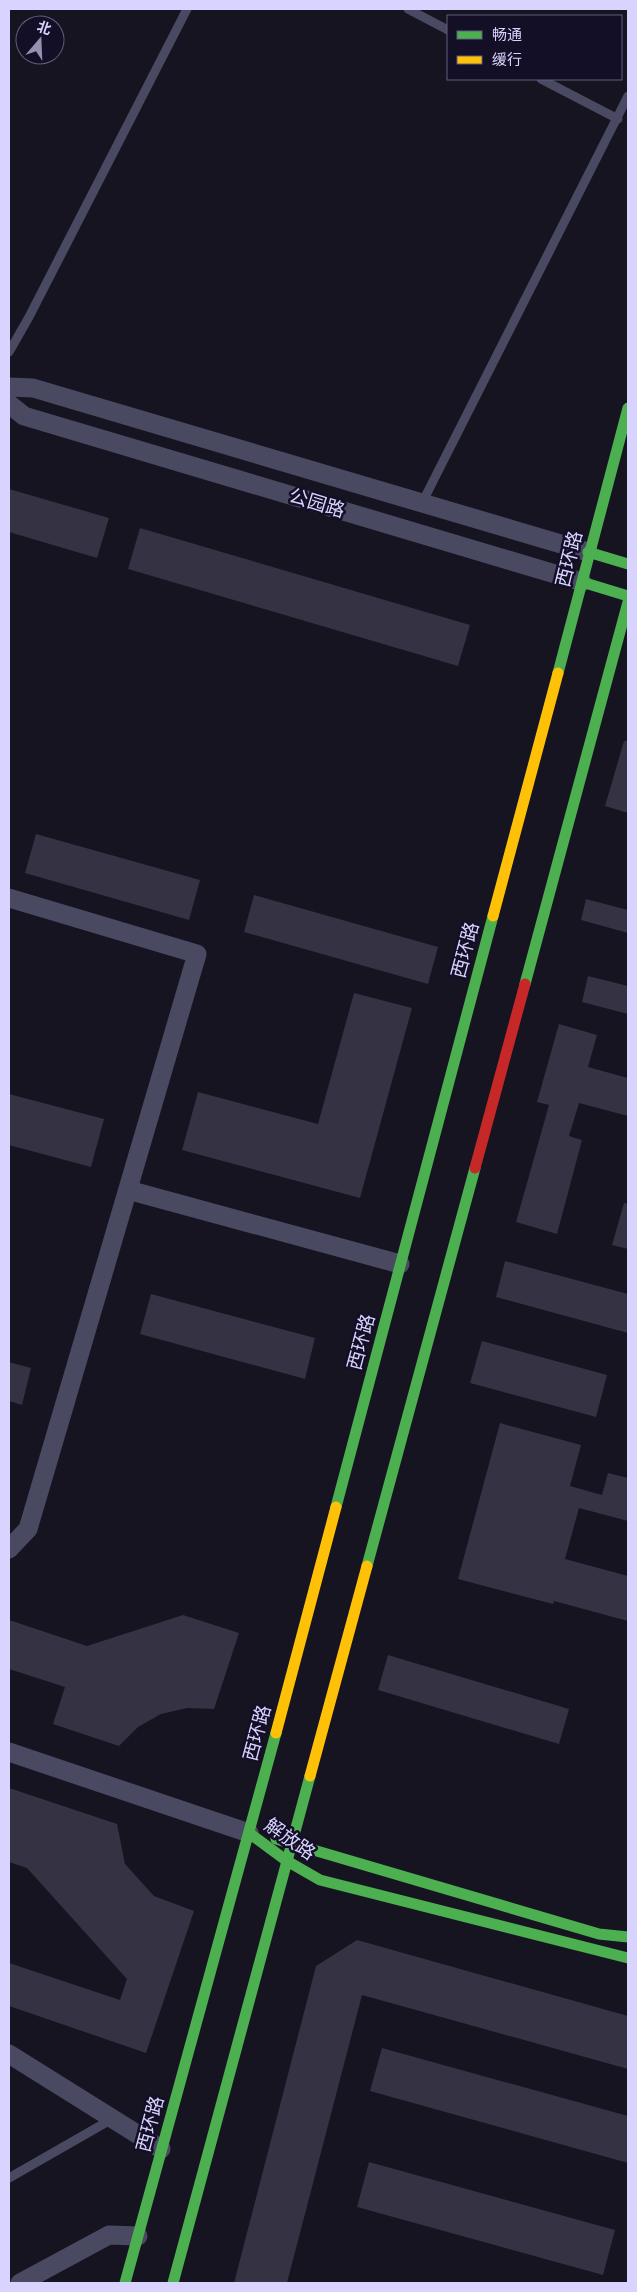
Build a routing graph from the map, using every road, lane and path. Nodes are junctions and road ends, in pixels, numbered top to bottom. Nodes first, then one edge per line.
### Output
1 (187, 9) edge
2 (408, 9) edge
3 (447, 29) edge
4 (543, 80) edge
5 (628, 96) edge
6 (618, 119) junction
7 (9, 352) edge
8 (9, 387) edge
9 (9, 404) edge
10 (628, 408) edge
11 (422, 503) junction
12 (588, 552) junction
13 (628, 564) edge
14 (582, 582) junction
15 (628, 596) edge
16 (628, 602) edge
17 (9, 898) edge
18 (128, 1190) junction
19 (400, 1264) junction
20 (9, 1549) edge
21 (9, 1752) edge
22 (249, 1833) junction
23 (292, 1842) junction
24 (287, 1861) junction
25 (628, 1937) edge
26 (628, 1958) edge
27 (9, 2054) edge
28 (112, 2118) junction
29 (161, 2149) junction
30 (9, 2178) edge
31 (138, 2236) junction
32 (20, 2283) edge
33 (125, 2283) edge
34 (173, 2283) edge

1 - 7 lane
2 - 3 lane
4 - 6 lane
5 - 6 lane
6 - 11 lane
8 - 11 street, 公园路
9 - 14 street, 公园路
10 - 12 main road, 西环路
11 - 12 street, 公园路
12 - 13 main road, 公园路
12 - 14 main road, 西环路
14 - 15 main road, 公园路
14 - 19 main road, 西环路
16 - 23 main road
17 - 18 street
18 - 19 street
18 - 20 street
19 - 22 main road, 西环路
21 - 22 street
22 - 23 main road, 解放路
22 - 24 main road, 解放路
22 - 29 main road, 西环路
23 - 24 main road
23 - 25 main road, 解放路
24 - 26 main road, 解放路
24 - 34 main road
27 - 28 street
28 - 29 street
28 - 30 lane
29 - 31 main road, 西环路
31 - 32 street
31 - 33 main road, 西环路

